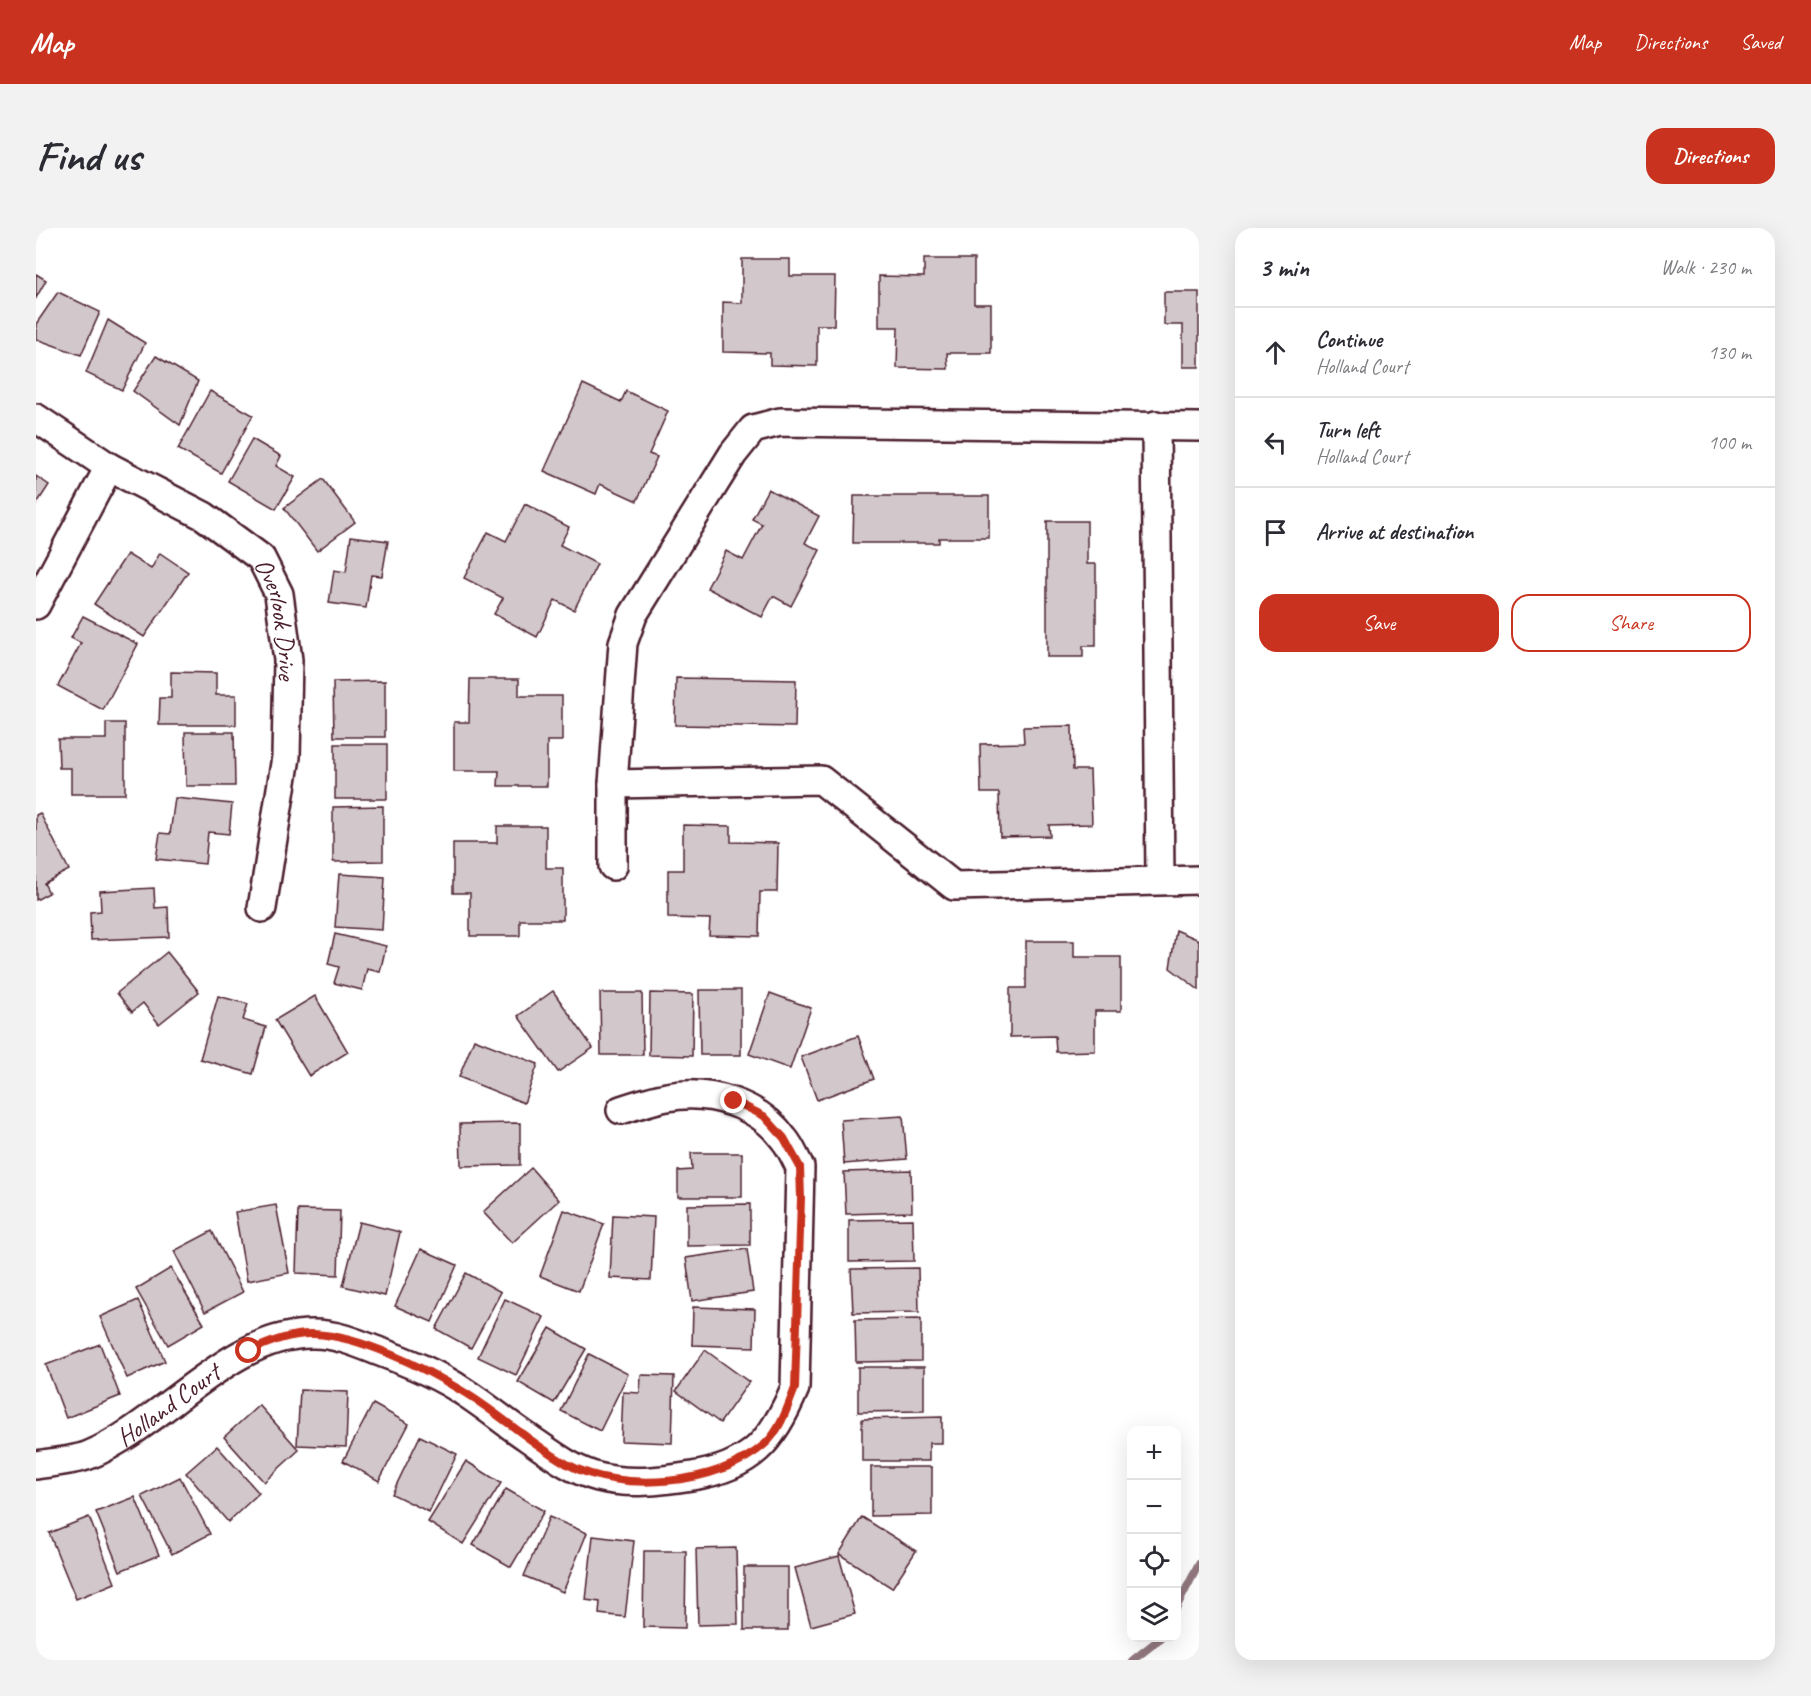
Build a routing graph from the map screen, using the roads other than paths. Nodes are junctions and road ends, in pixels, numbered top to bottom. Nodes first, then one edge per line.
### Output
1 (36, 418) edge
2 (1155, 425) junction
3 (1199, 427) edge
4 (109, 467) junction
5 (36, 605) edge
6 (613, 784) junction
7 (614, 866) dead end
8 (1160, 880) junction
9 (1199, 880) edge
10 (262, 908) dead end
11 (621, 1110) dead end
12 (36, 1465) edge

1 - 4 street, Overlook Drive
2 - 3 street
2 - 6 street
2 - 8 street
4 - 5 street
4 - 10 street, Overlook Drive
6 - 7 street
6 - 8 street
8 - 9 street
11 - 12 street, Holland Court

